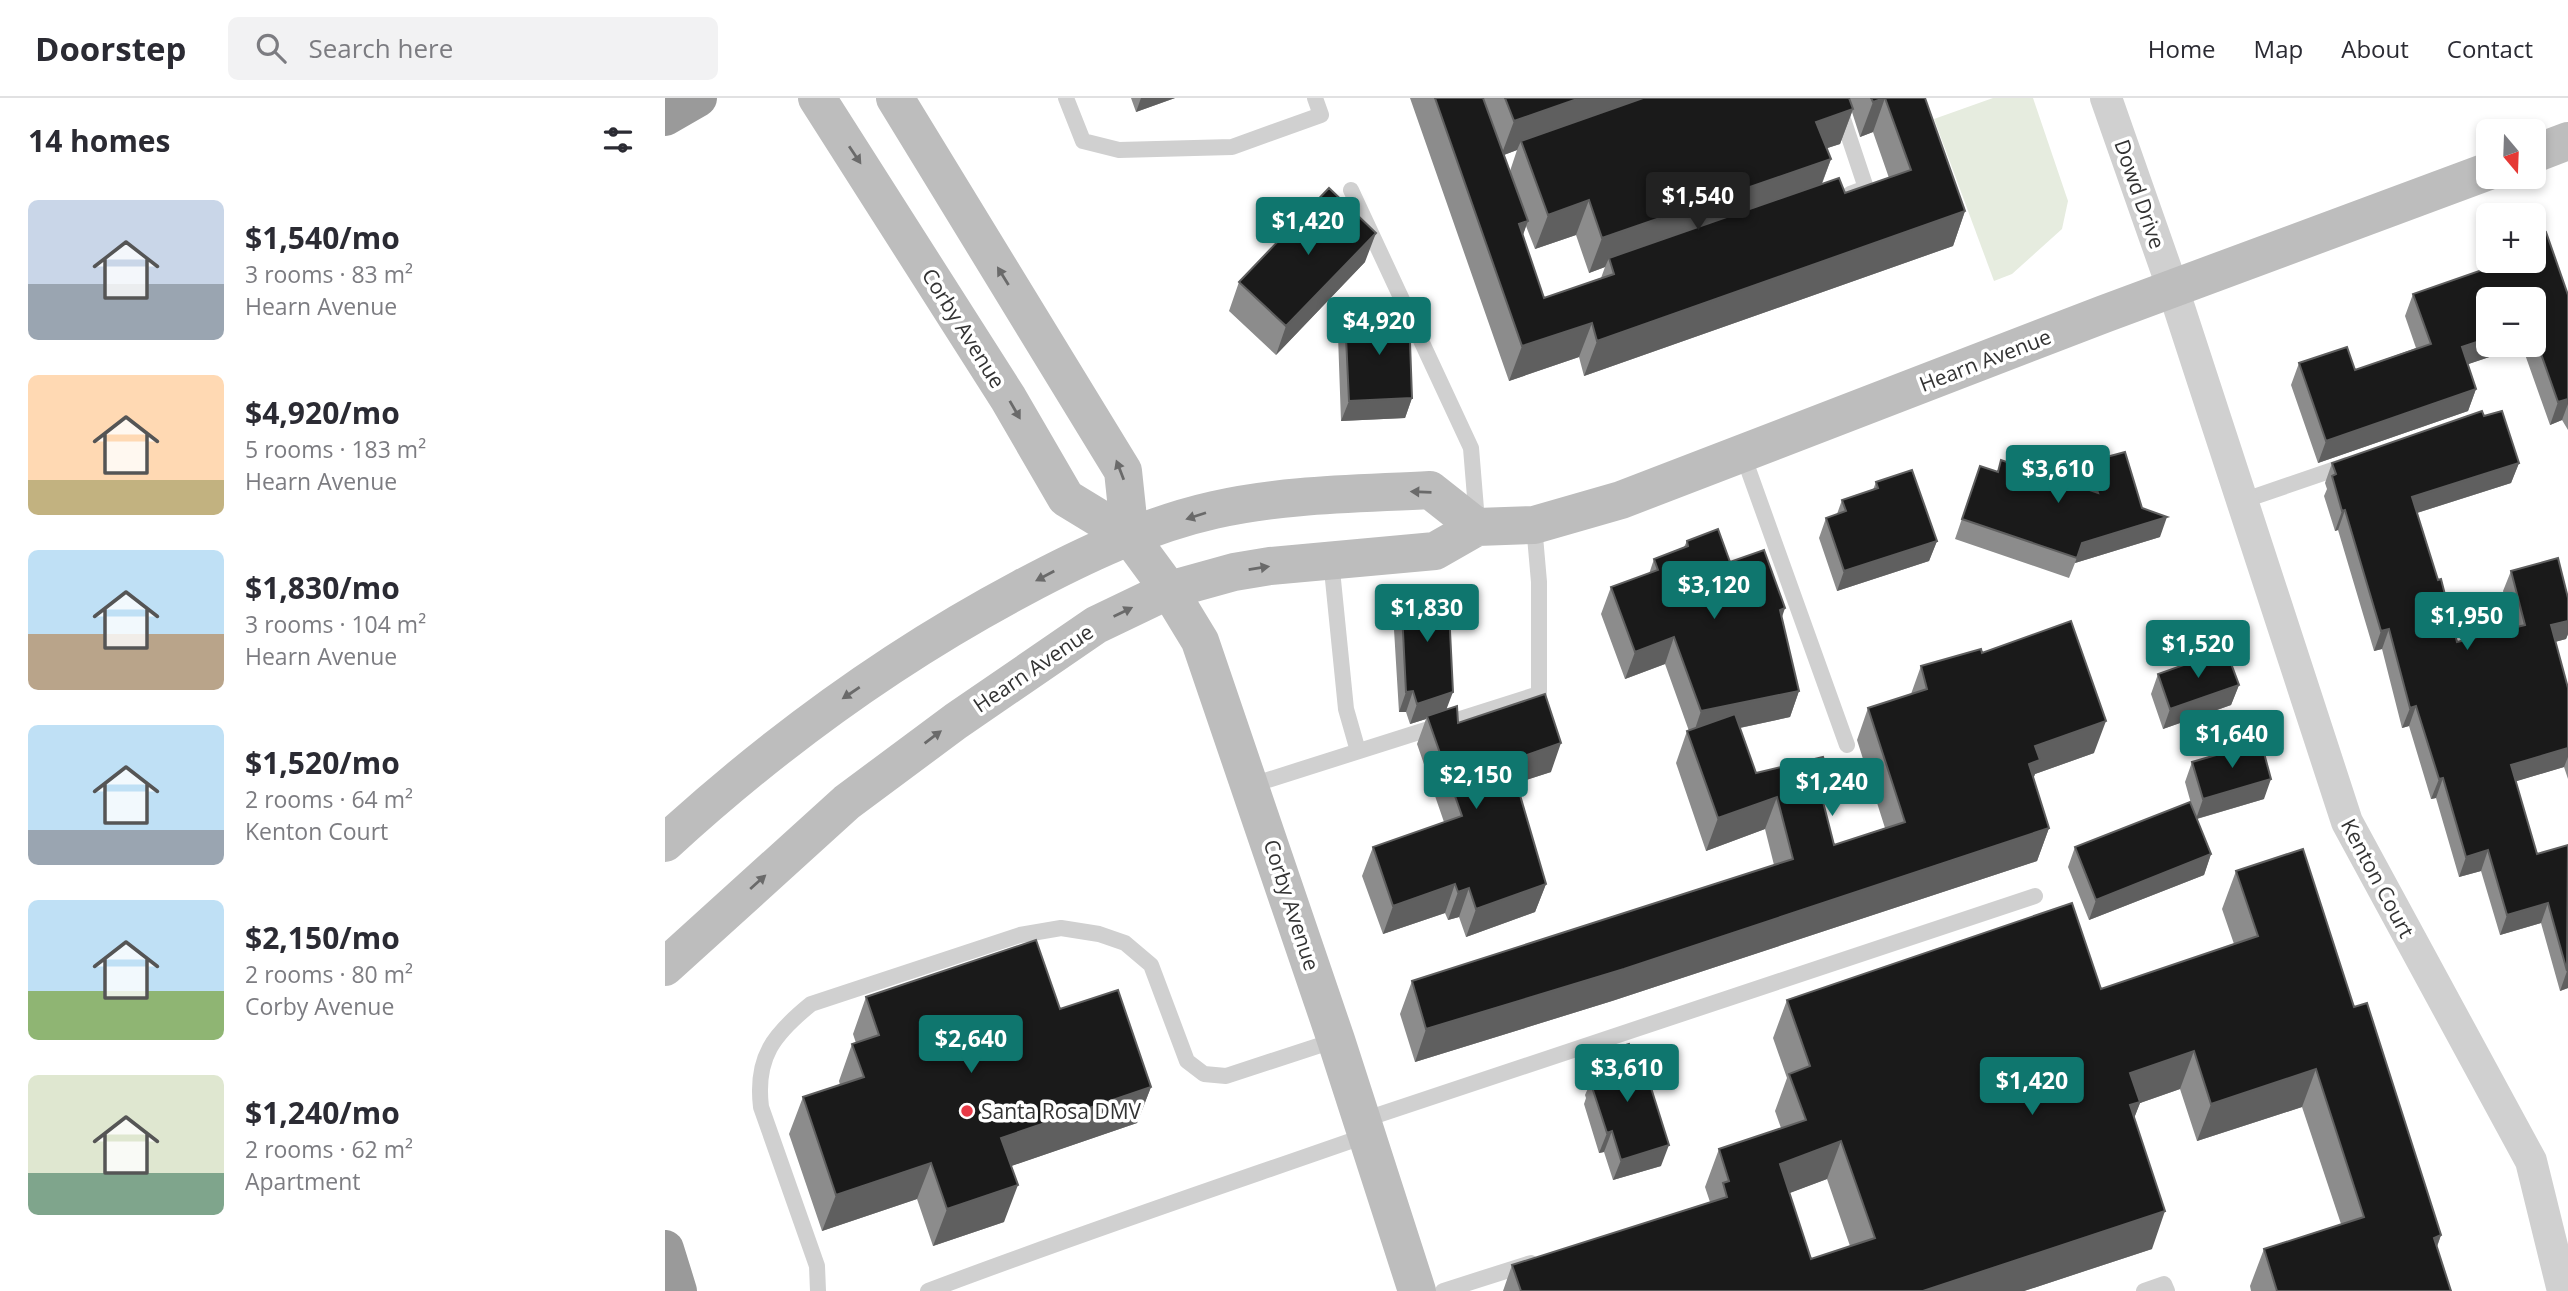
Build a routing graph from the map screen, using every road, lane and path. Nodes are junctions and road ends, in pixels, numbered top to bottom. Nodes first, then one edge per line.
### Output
1 (698, 98) edge
2 (817, 98) edge
3 (895, 98) edge
4 (1066, 98) edge
5 (1315, 98) edge
6 (1836, 98) edge
7 (2106, 98) edge
8 (665, 117) edge
9 (2568, 141) edge
10 (2546, 149) edge
11 (2476, 176) edge
12 (1351, 190) dead end
13 (1840, 197) edge
14 (2173, 289) junction
15 (1743, 455) junction
16 (2368, 457) edge
17 (2242, 501) junction
18 (1534, 525) junction
19 (1477, 527) junction
20 (1130, 537) junction
21 (1331, 559) junction
22 (1169, 590) junction
23 (1847, 744) dead end
24 (1358, 751) junction
25 (1252, 785) junction
26 (670, 839) edge
27 (2035, 896) dead end
28 (665, 967) edge
29 (1336, 1040) junction
30 (1363, 1129) junction
31 (665, 1249) edge
32 (1546, 1258) edge
33 (678, 1291) edge
34 (818, 1291) edge
35 (928, 1291) edge
36 (1417, 1291) edge
37 (1443, 1291) edge
38 (2144, 1291) edge
39 (2167, 1291) edge
40 (2563, 1291) edge

1 - 8 highway
2 -> 20 main road, Corby Avenue
20 -> 3 main road
4 - 5 lane
6 - 13 lane
7 - 14 street, Dowd Drive
9 - 10 main road
11 - 14 main road, Hearn Avenue
12 - 19 lane
14 - 15 main road, Hearn Avenue
14 - 17 street, Kenton Court
15 - 18 main road, Hearn Avenue
15 - 23 lane
16 - 17 lane
17 - 40 street, Kenton Court
18 - 19 main road, Hearn Avenue
18 - 24 lane
19 -> 20 main road
19 - 21 main road, Hearn Avenue
20 - 22 main road, Corby Avenue
20 -> 26 main road
22 -> 21 main road, Hearn Avenue
21 - 24 lane
22 - 25 main road, Corby Avenue
28 -> 22 main road, Hearn Avenue
24 - 25 lane
25 - 29 main road, Corby Avenue
27 - 30 lane
29 - 30 main road, Corby Avenue
29 - 34 lane
30 - 35 lane
30 - 36 main road, Corby Avenue
31 - 33 highway
32 - 37 lane
38 - 39 lane

